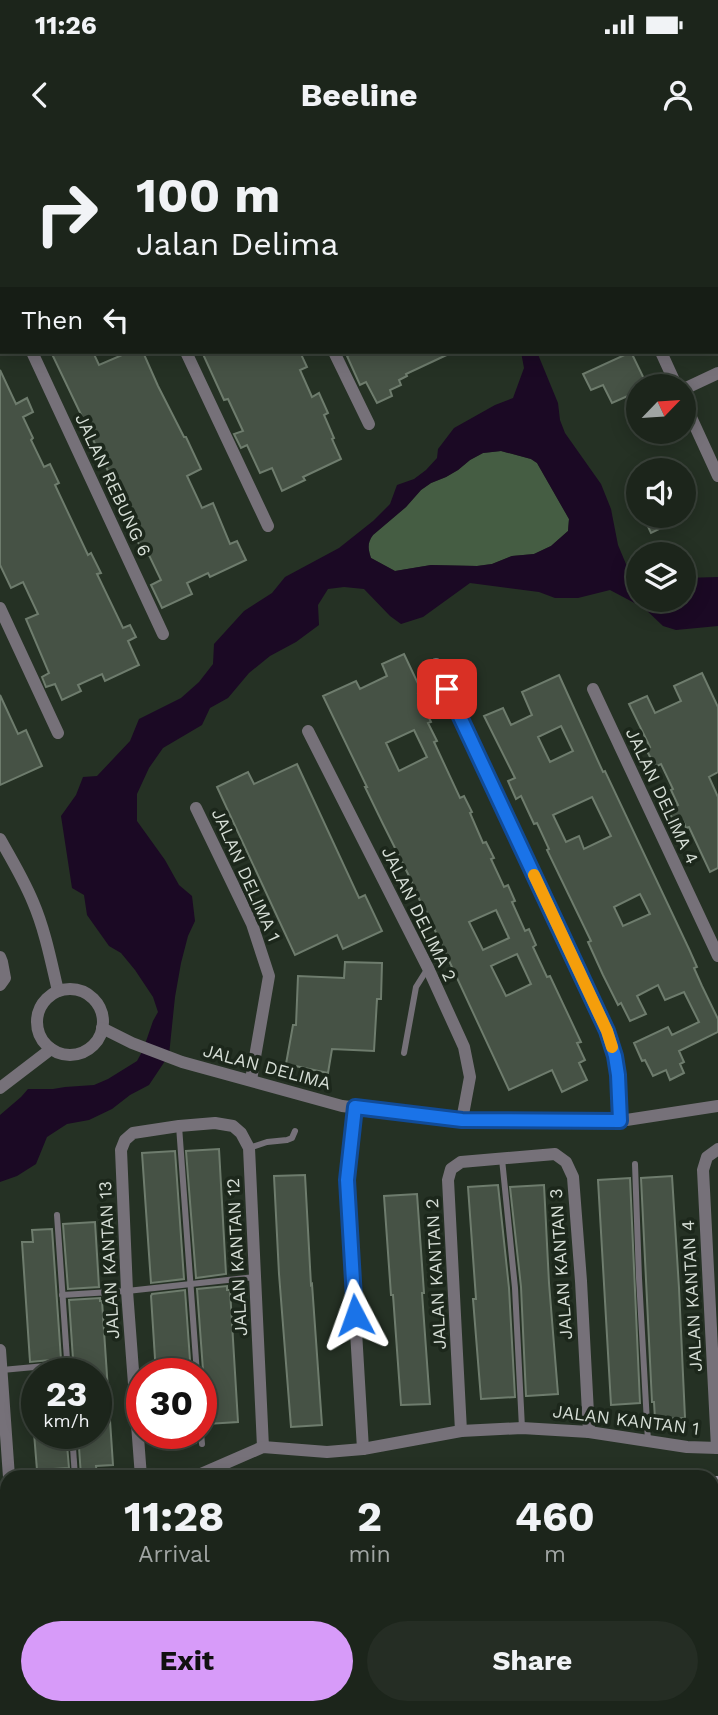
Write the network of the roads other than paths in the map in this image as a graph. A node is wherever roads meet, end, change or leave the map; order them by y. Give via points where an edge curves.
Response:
1 (33, 354) edge
2 (187, 354) edge
3 (335, 354) edge
4 (662, 354) edge
5 (718, 373) edge
6 (671, 374) edge
7 (696, 383) edge
8 (369, 424) dead end
9 (696, 428) edge
10 (718, 476) edge
11 (268, 526) dead end
12 (0, 608) edge
13 (163, 634) dead end
14 (436, 664) dead end
15 (593, 689) dead end
16 (309, 731) dead end
17 (58, 733) dead end
18 (197, 808) dead end
19 (0, 839) edge
20 (0, 957) edge
21 (718, 957) edge
22 (428, 968) junction
23 (0, 985) edge
24 (58, 991) junction
25 (102, 1028) junction
26 (51, 1049) junction
27 (404, 1053) dead end
28 (251, 1080) junction
29 (0, 1088) edge
30 (718, 1106) edge
31 (355, 1107) junction
32 (462, 1120) junction
33 (620, 1121) junction
34 (179, 1126) junction
35 (295, 1131) dead end
36 (249, 1148) junction
37 (718, 1149) edge
38 (502, 1159) junction
39 (635, 1164) dead end
40 (57, 1215) dead end
41 (256, 1277) junction
42 (190, 1284) junction
43 (127, 1291) junction
44 (62, 1295) junction
45 (0, 1350) edge
46 (67, 1358) edge
47 (196, 1358) edge
48 (21, 1368) edge
49 (2, 1370) junction
50 (522, 1428) junction
51 (461, 1431) junction
52 (589, 1432) junction
53 (648, 1441) junction
54 (263, 1447) junction
55 (718, 1448) edge
56 (73, 1449) edge
57 (363, 1449) junction
58 (9, 1470) edge
59 (75, 1470) edge
60 (140, 1470) edge
61 (210, 1470) edge

1 - 13 street, JALAN REBUNG 6
2 - 11 street
3 - 8 street
4 - 6 street
5 - 7 street
9 - 10 street
12 - 17 street
14 - 33 street via 607,1031 618,1075
15 - 21 street, JALAN DELIMA 4
16 - 22 street, JALAN DELIMA 2
18 - 28 street, JALAN DELIMA 1 via 252,924 269,976
19 - 24 street via 34,904
20 - 23 street via 5,978
22 - 27 lane via 416,987
22 - 32 street, JALAN DELIMA 2 via 464,1047 470,1077
24 - 25 street via 81,991 91,997 102,1017
24 - 26 street via 38,1013 39,1033
25 - 26 street via 99,1039 82,1053 61,1054
25 - 28 street, JALAN DELIMA via 182,1062
26 - 29 street
28 - 31 street, JALAN DELIMA
30 - 33 street, JALAN DELIMA
31 - 32 street, JALAN DELIMA
31 - 57 street via 347,1180
32 - 33 street, JALAN DELIMA
34 - 36 street via 233,1126
34 - 42 lane
34 - 43 street, JALAN KANTAN 13 via 133,1133 121,1150
35 - 36 lane via 287,1140
36 - 41 street, JALAN KANTAN 12
37 - 55 street, JALAN KANTAN 4 via 707,1157 703,1170
38 - 50 lane
38 - 51 street, JALAN KANTAN 2 via 461,1162 451,1169 448,1180
38 - 52 street, JALAN KANTAN 3 via 555,1154 566,1162 573,1177
39 - 53 lane
40 - 44 lane
41 - 42 lane
41 - 54 street, JALAN KANTAN 12
42 - 43 lane
42 - 47 lane
43 - 44 lane
43 - 60 street, JALAN KANTAN 13
44 - 46 lane
45 - 49 street
48 - 49 lane
49 - 58 street
50 - 51 street, JALAN KANTAN 1
50 - 52 street, JALAN KANTAN 1
51 - 57 street, JALAN KANTAN 1
52 - 53 street, JALAN KANTAN 1
53 - 55 street, JALAN KANTAN 1
54 - 57 street, JALAN KANTAN 1 via 327,1452
54 - 61 street
56 - 59 lane

